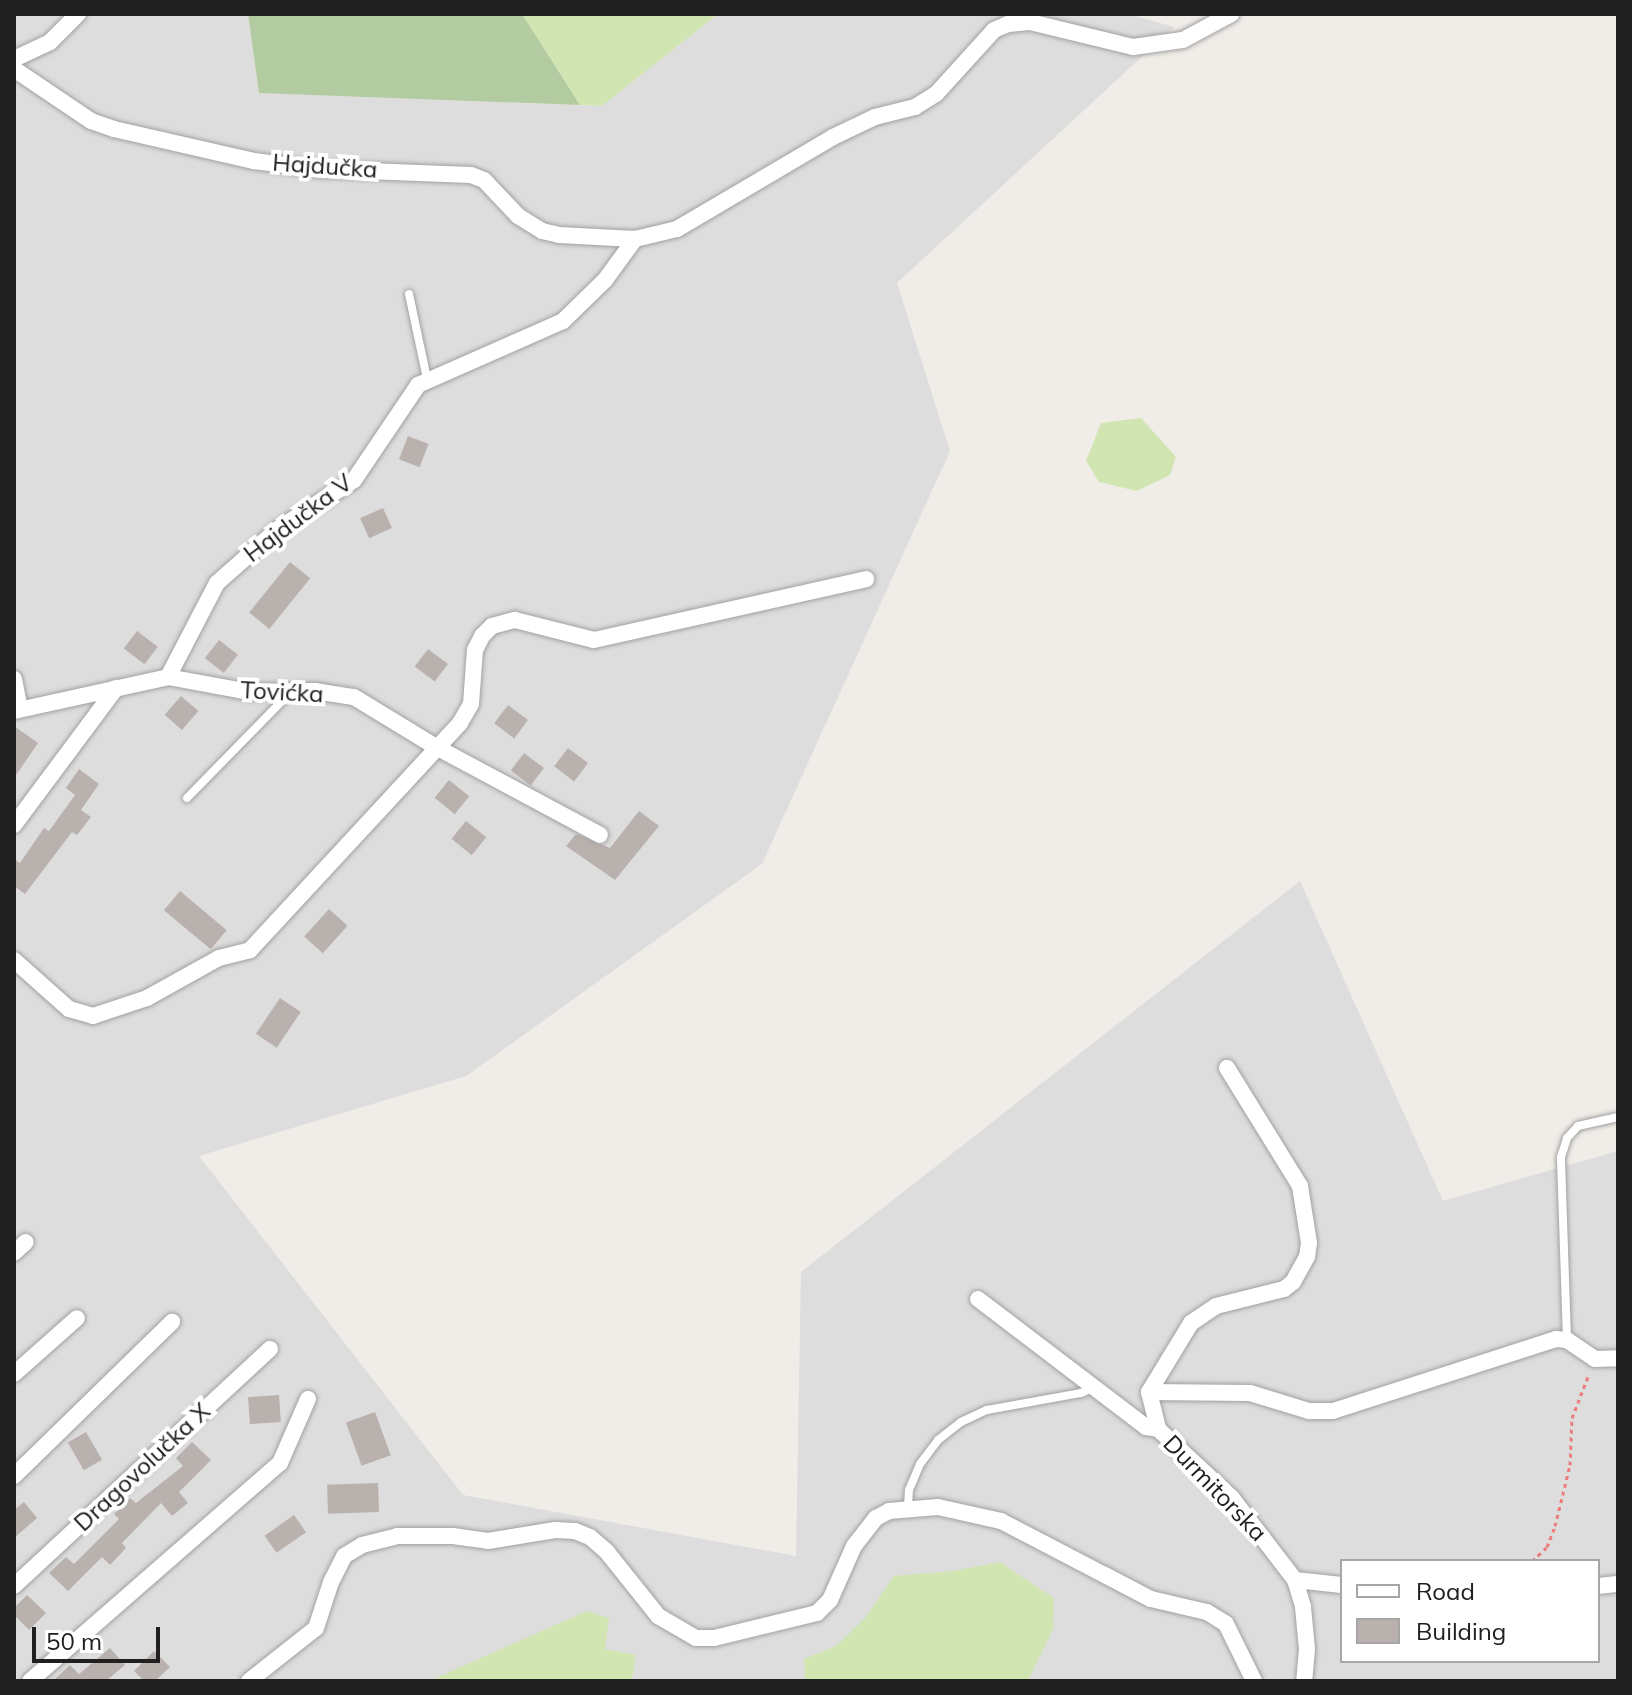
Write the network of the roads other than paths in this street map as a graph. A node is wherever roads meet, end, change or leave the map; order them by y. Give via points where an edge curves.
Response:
1 (78, 14) edge
2 (1231, 14) edge
3 (14, 59) edge
4 (14, 69) edge
5 (635, 239) junction
6 (409, 294) dead end
7 (427, 379) junction
8 (866, 579) dead end
9 (168, 677) junction
10 (14, 679) edge
11 (116, 688) junction
12 (293, 691) junction
13 (17, 710) edge
14 (436, 747) junction
15 (187, 798) dead end
16 (14, 825) edge
17 (600, 835) dead end
18 (14, 960) edge
19 (1227, 1068) dead end
20 (1618, 1117) edge
21 (978, 1299) dead end
22 (77, 1318) dead end
23 (172, 1322) dead end
24 (1567, 1340) junction
25 (270, 1349) dead end
26 (1618, 1358) edge
27 (14, 1374) edge
28 (1093, 1388) junction
29 (1149, 1392) junction
30 (308, 1399) dead end
31 (1158, 1429) junction
32 (14, 1476) edge
33 (908, 1508) junction
34 (1295, 1580) junction
35 (1340, 1585) edge
36 (14, 1586) edge
37 (30, 1681) edge
38 (249, 1681) edge
39 (1254, 1681) edge
40 (1304, 1681) edge

1 - 3 street via 50,42
2 - 5 street, Hajdučka via 1183,40 1133,47 1030,22 1008,24 994,30 936,94 915,107 875,117 833,137 677,229
4 - 5 street, Hajdučka via 91,121 114,129 316,169 471,175 484,180 518,216 542,231
5 - 7 street, Hajdučka V via 605,280 563,321
6 - 7 lane
7 - 9 street, Hajdučka V via 398,408 354,480 278,529 217,583
8 - 14 street via 594,640 515,620 502,622 482,636 475,650 471,704
9 - 11 street, Tovićka
9 - 12 street, Tovićka via 249,692
10 - 13 street, Tovićka
11 - 13 street, Tovićka
11 - 16 street
12 - 14 street, Tovićka via 354,697
12 - 15 lane
14 - 17 street, Tovićka
14 - 18 street via 250,950 219,958 147,998 93,1016 69,1009
19 - 29 street via 1300,1186 1307,1257 1284,1289 1216,1306 1191,1323
20 - 24 lane via 1578,1126 1561,1157
21 - 28 street
22 - 27 street
23 - 32 street
24 - 26 street via 1595,1359
24 - 29 street via 1556,1339 1333,1411 1309,1411 1250,1393
25 - 36 street, Dragovolučka X
28 - 31 street via 1146,1427
28 - 33 lane via 987,1410 961,1422 920,1464
29 - 31 street, Durmitorska
30 - 37 street via 280,1463
31 - 34 street, Durmitorska via 1232,1498
33 - 38 street via 889,1511 864,1530 830,1600 817,1613 714,1638 696,1638 658,1616 590,1537 555,1530 488,1541 397,1536 362,1545 344,1556 316,1628
33 - 39 street via 967,1511 1001,1521 1151,1599 1207,1612 1226,1624
34 - 35 street
34 - 40 street, Durmitorska via 1307,1649

